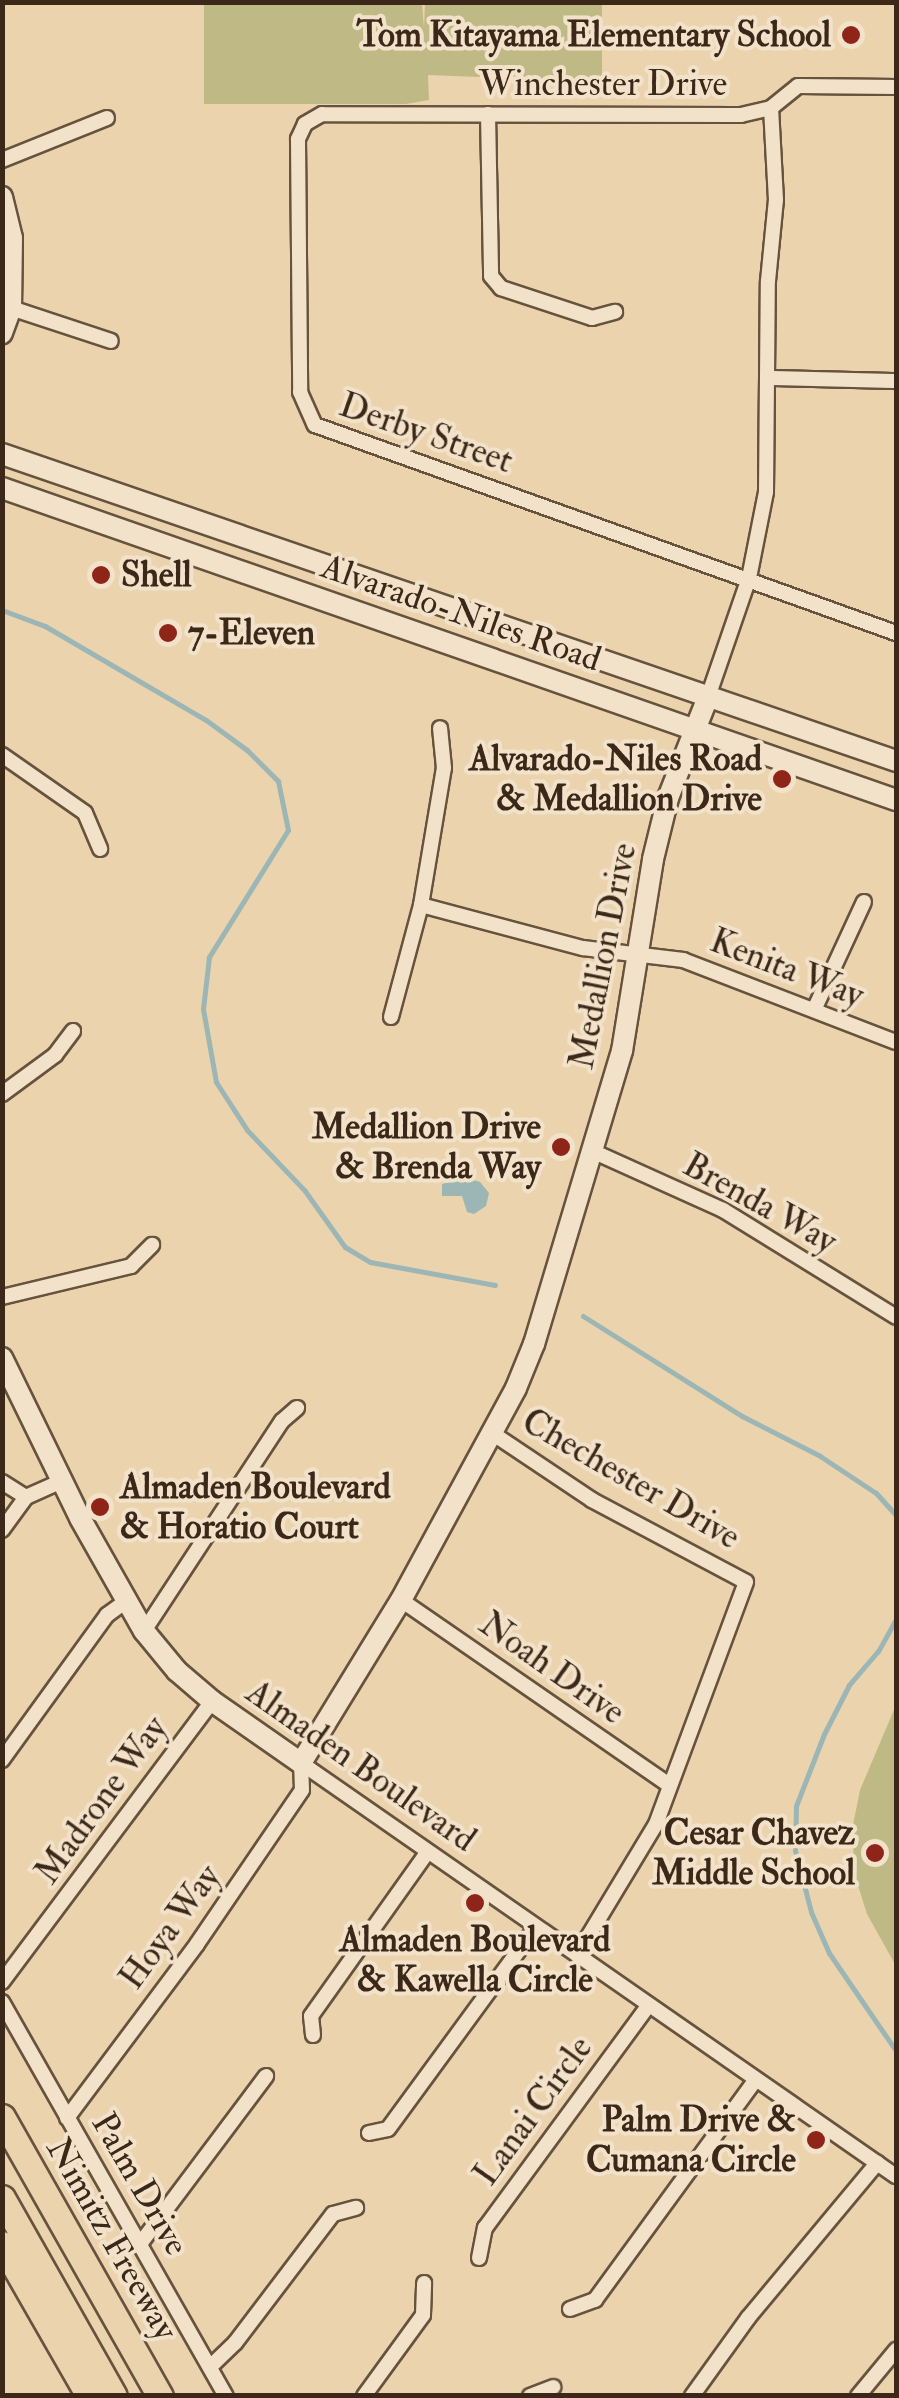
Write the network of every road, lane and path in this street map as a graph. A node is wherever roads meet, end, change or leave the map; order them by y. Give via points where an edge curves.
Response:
1 (896, 87) edge
2 (771, 108) junction
3 (488, 114) junction
4 (107, 118) dead end
5 (305, 124) joint
6 (2, 160) edge
7 (2, 197) edge
8 (10, 308) junction
9 (615, 312) dead end
10 (2, 333) edge
11 (111, 341) dead end
12 (770, 378) junction
13 (896, 382) edge
14 (2, 454) edge
15 (2, 488) edge
16 (750, 578) junction
17 (896, 632) edge
18 (708, 697) junction
19 (440, 728) dead end
20 (695, 731) junction
21 (2, 756) edge
22 (896, 761) edge
23 (896, 800) edge
24 (100, 848) dead end
25 (864, 902) dead end
26 (421, 905) junction
27 (638, 955) junction
28 (814, 1010) junction
29 (391, 1017) dead end
30 (72, 1032) dead end
31 (896, 1042) edge
32 (2, 1094) edge
33 (590, 1150) junction
34 (152, 1245) dead end
35 (2, 1298) edge
36 (896, 1317) edge
37 (2, 1358) edge
38 (297, 1408) dead end
39 (492, 1433) junction
40 (64, 1480) junction
41 (2, 1482) edge
42 (26, 1496) junction
43 (2, 1530) edge
44 (401, 1600) junction
45 (126, 1601) junction
46 (144, 1631) junction
47 (212, 1701) junction
48 (2, 1760) edge
49 (301, 1763) junction
50 (669, 1785) junction
51 (427, 1852) junction
52 (536, 1927) junction
53 (578, 1956) junction
54 (2, 1982) edge
55 (2, 2002) edge
56 (648, 2006) junction
57 (313, 2035) dead end
58 (266, 2076) dead end
59 (754, 2082) junction
60 (2, 2117) edge
61 (67, 2118) junction
62 (368, 2133) dead end
63 (877, 2163) junction
64 (896, 2176) edge
65 (2, 2198) edge
66 (356, 2208) dead end
67 (2, 2244) edge
68 (140, 2244) junction
69 (479, 2258) dead end
70 (424, 2283) dead end
71 (570, 2308) dead end
72 (896, 2350) edge
73 (210, 2367) junction
74 (552, 2387) dead end
75 (89, 2396) edge
76 (114, 2396) edge
77 (160, 2396) edge
78 (226, 2396) edge
79 (364, 2396) edge
80 (530, 2396) edge
81 (692, 2396) edge
82 (858, 2396) edge

1 - 2 street, Winchester Drive via 798,86
2 - 3 street, Winchester Drive via 741,115
2 - 12 street, Medallion Drive via 776,200 768,282
3 - 5 street, Winchester Drive via 322,114
3 - 9 street via 491,276 501,288 592,318
4 - 6 street
5 - 16 street, Derby Street via 298,138 300,392 315,425
7 - 8 main road via 12,238
8 - 10 main road
8 - 11 street
12 - 13 street
12 - 16 street, Medallion Drive via 766,492
14 - 18 main road, Alvarado-Niles Road
15 - 20 main road, Alvarado-Niles Road
16 - 17 street, Derby Street
16 - 18 street, Medallion Drive
18 - 20 main road, Medallion Drive
18 - 22 main road, Alvarado-Niles Road
19 - 26 street via 444,768
20 - 23 main road, Alvarado-Niles Road
20 - 27 main road, Medallion Drive via 668,798
21 - 24 street via 85,814
25 - 28 street
26 - 27 street, Kenita Way via 527,936
26 - 29 street
27 - 28 street, Kenita Way via 721,971
27 - 33 main road, Medallion Drive via 622,1051
28 - 31 street, Kenita Way
30 - 32 street via 55,1055
33 - 36 street, Brenda Way via 722,1210
33 - 39 main road, Medallion Drive via 534,1344
34 - 35 street via 131,1266
37 - 40 main road, Almaden Boulevard
38 - 46 street via 282,1421
39 - 44 main road, Medallion Drive
39 - 50 street, Chechester Drive via 592,1500 746,1582
40 - 42 street
40 - 45 main road, Almaden Boulevard
41 - 42 street
42 - 43 street
44 - 49 main road, Medallion Drive
44 - 50 street, Noah Drive
45 - 46 main road, Almaden Boulevard
45 - 48 street via 107,1616
46 - 47 main road, Almaden Boulevard
47 - 49 main road, Almaden Boulevard
47 - 54 street, Madrone Way
49 - 51 street, Almaden Boulevard
49 - 61 street, Hoya Way via 302,1790 198,1944
50 - 53 street, Chechester Drive via 656,1824
51 - 52 street, Almaden Boulevard
51 - 57 street via 311,2016
52 - 53 street, Almaden Boulevard
52 - 62 street via 388,2129
53 - 56 street, Almaden Boulevard
55 - 61 street, Palm Drive
56 - 59 street, Almaden Boulevard
56 - 69 street, Lanai Circle via 485,2228
58 - 68 street
59 - 63 street, Almaden Boulevard
59 - 71 street via 596,2300
60 - 77 highway, Nimitz Freeway
61 - 68 street, Palm Drive
63 - 64 street
63 - 81 street
65 - 76 highway
66 - 73 street via 333,2214
67 - 75 highway
68 - 73 street, Palm Drive
70 - 79 street via 423,2315
72 - 82 street
73 - 78 street, Palm Drive
74 - 80 street

